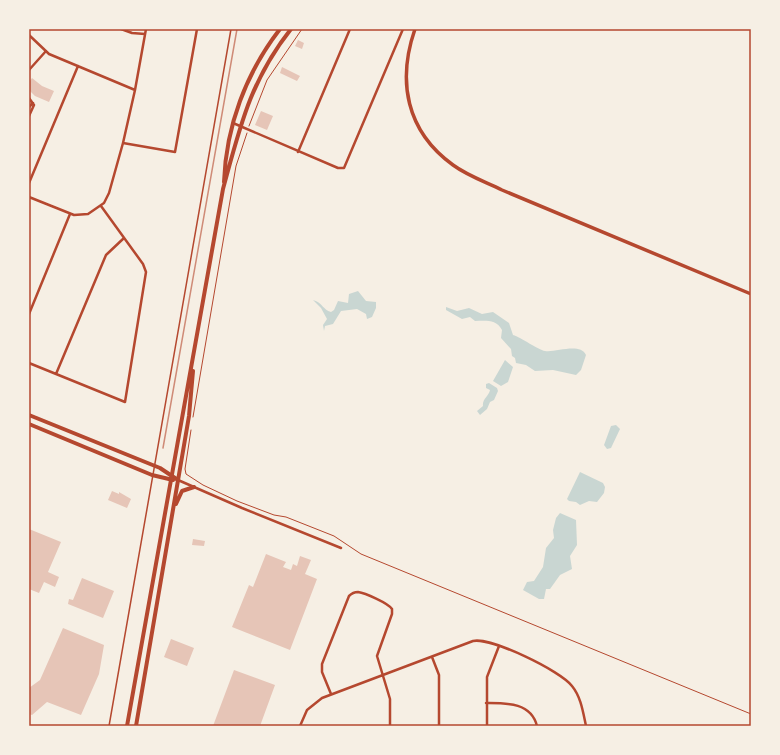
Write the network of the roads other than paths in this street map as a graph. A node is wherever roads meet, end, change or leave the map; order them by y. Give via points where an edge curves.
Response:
1 (121, 29) edge
2 (146, 29) edge
3 (197, 29) edge
4 (231, 29) edge
5 (280, 29) edge
6 (291, 29) edge
7 (350, 29) edge
8 (403, 29) edge
9 (415, 29) edge
10 (145, 34) junction
11 (29, 35) edge
12 (46, 51) junction
13 (78, 66) junction
14 (29, 70) edge
15 (135, 90) junction
16 (29, 98) edge
17 (33, 103) junction
18 (29, 107) edge
19 (29, 116) edge
20 (232, 123) junction
21 (240, 127) junction
22 (123, 143) junction
23 (298, 152) junction
24 (29, 183) edge
25 (223, 189) junction
26 (29, 197) edge
27 (101, 206) junction
28 (70, 214) junction
29 (124, 238) junction
30 (751, 294) edge
31 (29, 314) edge
32 (29, 363) edge
33 (193, 363) junction
34 (56, 374) junction
35 (29, 416) edge
36 (29, 424) edge
37 (155, 466) junction
38 (171, 474) junction
39 (152, 475) junction
40 (170, 480) junction
41 (178, 480) junction
42 (194, 487) junction
43 (172, 517) junction
44 (341, 548) dead end
45 (499, 646) junction
46 (432, 657) junction
47 (383, 675) junction
48 (331, 694) junction
49 (486, 703) junction
50 (109, 726) edge
51 (127, 726) edge
52 (136, 726) edge
53 (300, 726) edge
54 (390, 726) edge
55 (439, 726) edge
56 (487, 726) edge
57 (537, 726) edge
58 (586, 726) edge

1 - 10 street
2 - 10 street
3 - 22 street via 175,152
4 - 37 lane
5 - 20 main road via 250,78
6 - 21 main road via 259,79
7 - 23 street
8 - 23 street via 346,166 338,168
9 - 30 street via 406,63 405,85 408,98 412,112 424,134 448,162 502,190
10 - 15 street
11 - 12 street
12 - 13 street
12 - 14 street
13 - 15 street
13 - 24 street
15 - 22 street
16 - 17 street
17 - 18 street
17 - 19 street
20 - 21 street
20 - 25 main road
21 - 23 street
21 - 25 main road
22 - 27 street via 109,193
25 - 33 main road
26 - 28 street
27 - 28 street via 88,214
27 - 29 street
28 - 31 street
29 - 34 street via 106,255
29 - 34 street via 145,268 146,276 126,402
32 - 34 street
33 - 38 main road
33 - 41 main road via 189,416
35 - 37 main road
36 - 39 main road
37 - 38 main road
37 - 39 lane
38 - 40 main road
38 - 41 main road
39 - 40 main road
39 - 50 lane
40 - 41 main road
40 - 51 main road
41 - 42 street
41 - 43 main road
42 - 43 main road via 180,494
42 - 44 street
43 - 52 main road
45 - 46 street via 476,640
45 - 49 street via 487,677
45 - 58 street via 548,667 564,677 578,696
46 - 47 street
46 - 55 street via 439,675
47 - 48 street
47 - 48 street via 377,656 392,618 392,609 359,592 353,593 347,599 322,664 322,672
47 - 54 street via 390,699
48 - 53 street via 310,707
49 - 56 street
49 - 57 street via 507,703 527,710 534,716

